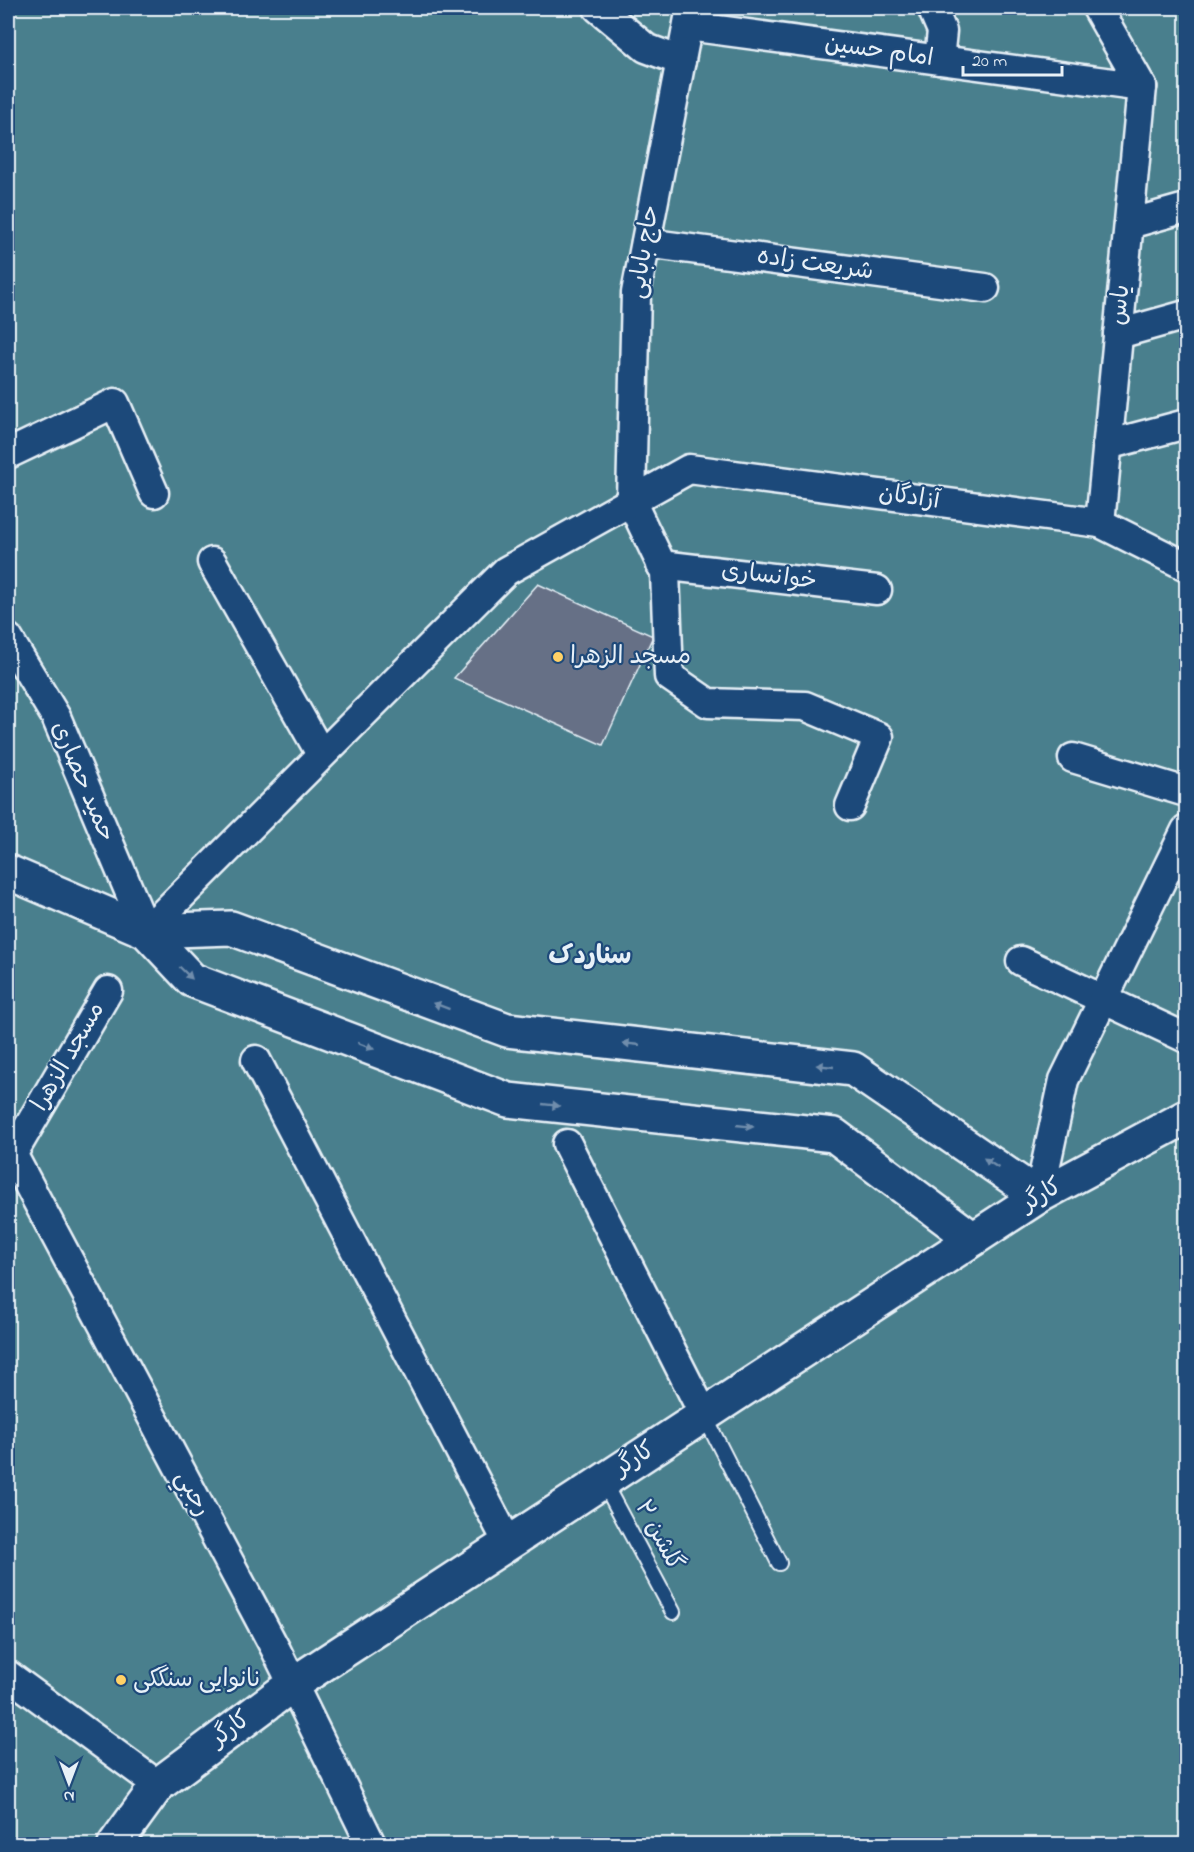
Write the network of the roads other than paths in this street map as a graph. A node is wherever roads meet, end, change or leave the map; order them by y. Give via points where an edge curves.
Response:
1 (598, 8) edge
2 (932, 8) edge
3 (1097, 8) edge
4 (690, 17) edge
5 (939, 60) junction
6 (681, 61) junction
7 (1142, 87) junction
8 (1186, 208) edge
9 (1129, 224) junction
10 (645, 243) junction
11 (985, 288) dead end
12 (1186, 315) edge
13 (1118, 334) junction
14 (1186, 424) edge
15 (1107, 445) junction
16 (8, 454) edge
17 (154, 493) dead end
18 (631, 501) junction
19 (1100, 523) junction
20 (212, 562) dead end
21 (661, 565) junction
22 (1186, 566) edge
23 (878, 590) dead end
24 (8, 638) edge
25 (321, 754) junction
26 (1073, 758) dead end
27 (1186, 792) edge
28 (850, 806) dead end
29 (1186, 830) edge
30 (8, 872) edge
31 (146, 931) junction
32 (1021, 961) dead end
33 (108, 991) dead end
34 (1104, 1000) junction
35 (1186, 1038) edge
36 (256, 1060) dead end
37 (1186, 1117) edge
38 (567, 1144) dead end
39 (10, 1151) edge
40 (1039, 1196) junction
41 (974, 1239) junction
42 (704, 1415) junction
43 (603, 1481) junction
44 (508, 1543) junction
45 (779, 1563) dead end
46 (673, 1612) dead end
47 (8, 1675) edge
48 (293, 1684) junction
49 (158, 1785) junction
50 (115, 1845) edge
51 (371, 1845) edge

1 - 6 street via 646,48
2 - 5 street via 942,31
3 - 7 street
4 - 5 street, امام حسین
4 - 6 street, حاج بابایی
5 - 7 street, امام حسین
6 - 10 street, حاج بابایی
7 - 9 street, یاس
8 - 9 street
9 - 13 street, یاس
10 - 11 street, شریعت زاده
10 - 18 street, حاج بابایی via 636,293
12 - 13 street
13 - 15 street, یاس
14 - 15 street
15 - 19 street, یاس
16 - 17 street via 115,403
18 - 19 street, آزادگان via 688,468
18 - 21 street
18 - 25 street via 506,571
19 - 22 street, آزادگان
20 - 25 street
21 - 23 street, خوانساری
21 - 28 street via 669,676 708,703 804,706 879,737
24 - 31 street, حمید حصاری via 56,717
25 - 31 street
26 - 27 street
29 - 34 street
30 - 31 main road
40 -> 31 main road via 853,1069 507,1030 231,928
31 -> 41 main road via 192,980 508,1100 834,1136
32 - 34 street
33 - 39 street, مسجد الزهرا
34 - 35 street
34 - 40 street via 1064,1080
36 - 44 street
37 - 40 main road, کارگر
38 - 42 street
39 - 48 street, رجبي
40 - 41 main road, کارگر
41 - 42 main road, کارگر
42 - 43 main road, کارگر
42 - 45 lane
43 - 44 main road, کارگر
43 - 46 lane, گلشن ۲
44 - 48 main road, کارگر
47 - 49 street
48 - 49 main road, کارگر
48 - 51 street, رجبي
49 - 50 main road, کارگر

